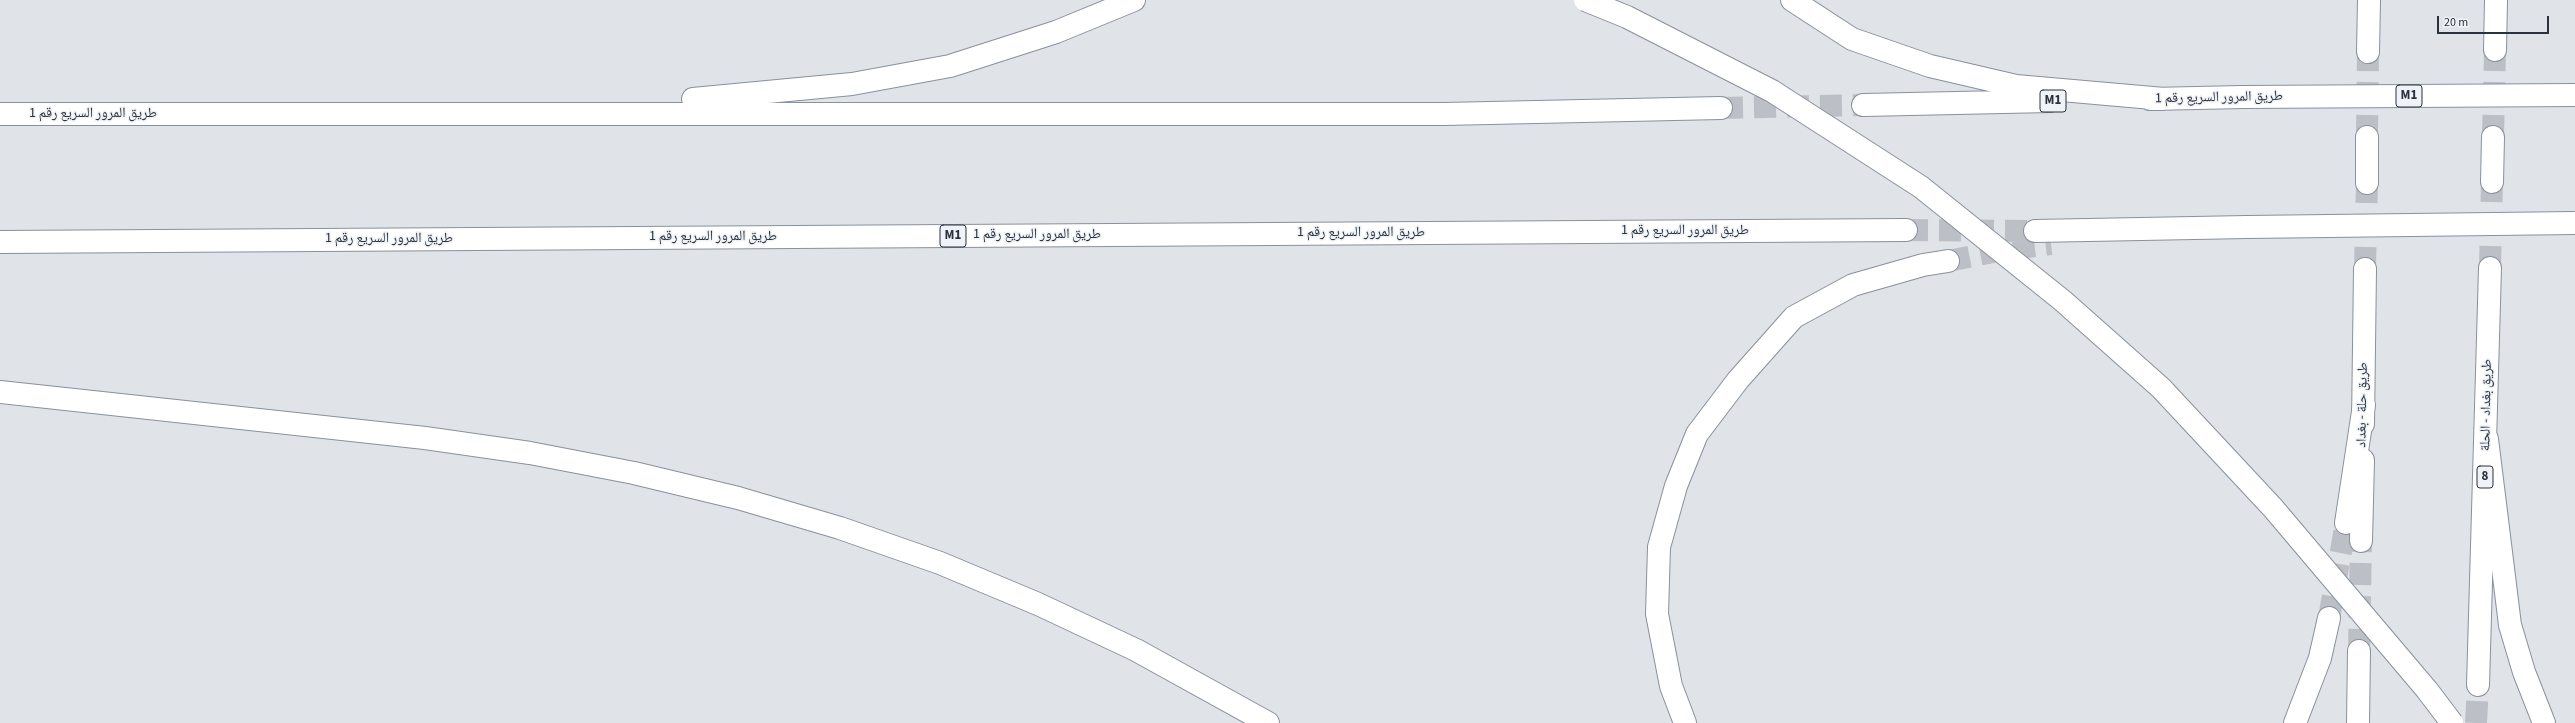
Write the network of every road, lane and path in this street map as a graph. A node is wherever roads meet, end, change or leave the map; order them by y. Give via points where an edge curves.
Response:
1 (1134, 0) edge
2 (1585, 0) edge
3 (1792, 0) edge
4 (2369, 0) edge
5 (2496, 0) edge
6 (2495, 50) tunnel mouth
7 (2368, 52) tunnel mouth
8 (2575, 95) edge
9 (2164, 99) junction
10 (1863, 105) tunnel mouth
11 (1721, 108) tunnel mouth
12 (512, 112) junction
13 (0, 114) edge
14 (2367, 137) tunnel mouth
15 (2494, 137) tunnel mouth
16 (2492, 182) tunnel mouth
17 (2367, 184) tunnel mouth
18 (2575, 223) edge
19 (1906, 230) tunnel mouth
20 (2043, 238) tunnel mouth
21 (0, 242) edge
22 (1948, 261) tunnel mouth
23 (2490, 268) tunnel mouth
24 (2365, 269) tunnel mouth
25 (0, 392) edge
26 (2364, 405) junction
27 (2487, 439) junction
28 (2346, 523) tunnel mouth
29 (2361, 540) tunnel mouth
30 (2329, 618) tunnel mouth
31 (2359, 651) tunnel mouth
32 (2478, 685) tunnel mouth
33 (1268, 723) edge
34 (1685, 723) edge
35 (2295, 723) edge
36 (2358, 723) edge
37 (2452, 723) edge
38 (2544, 723) edge

1 - 12 highway via 1056,32 950,66 852,84 748,95
2 - 37 highway, bridge via 1627,17 1772,91 1921,188 2063,301 2161,388 2273,508
3 - 9 highway via 1852,39 1930,66 2016,86
4 - 7 highway
5 - 6 highway
8 - 9 highway, طريق المرور السريع رقم 1 / M1, bridge
9 - 10 highway, طريق المرور السريع رقم 1 / M1
11 - 12 highway, طريق المرور السريع رقم 1 via 1444,114
12 - 13 highway, طريق المرور السريع رقم 1
14 - 17 highway
15 - 16 highway
18 - 20 highway, bridge via 2163,229
19 - 21 highway, طريق المرور السريع رقم 1 / M1
22 - 34 highway via 1922,265 1853,285 1794,317 1738,380 1697,434 1676,486 1659,547 1657,614 1671,686
23 - 27 highway, طريق بغداد - الحلة / 8
24 - 26 highway, طريق حلة - بغداد
25 - 33 highway via 425,438 530,453 634,473 738,498 840,528 940,563 1038,604 1136,650
26 - 28 highway
26 - 29 highway, طريق حلة - بغداد
27 - 32 highway, طريق بغداد - الحلة / 8
27 - 38 highway via 2510,625 2524,672
30 - 35 highway via 2320,658
31 - 36 highway

